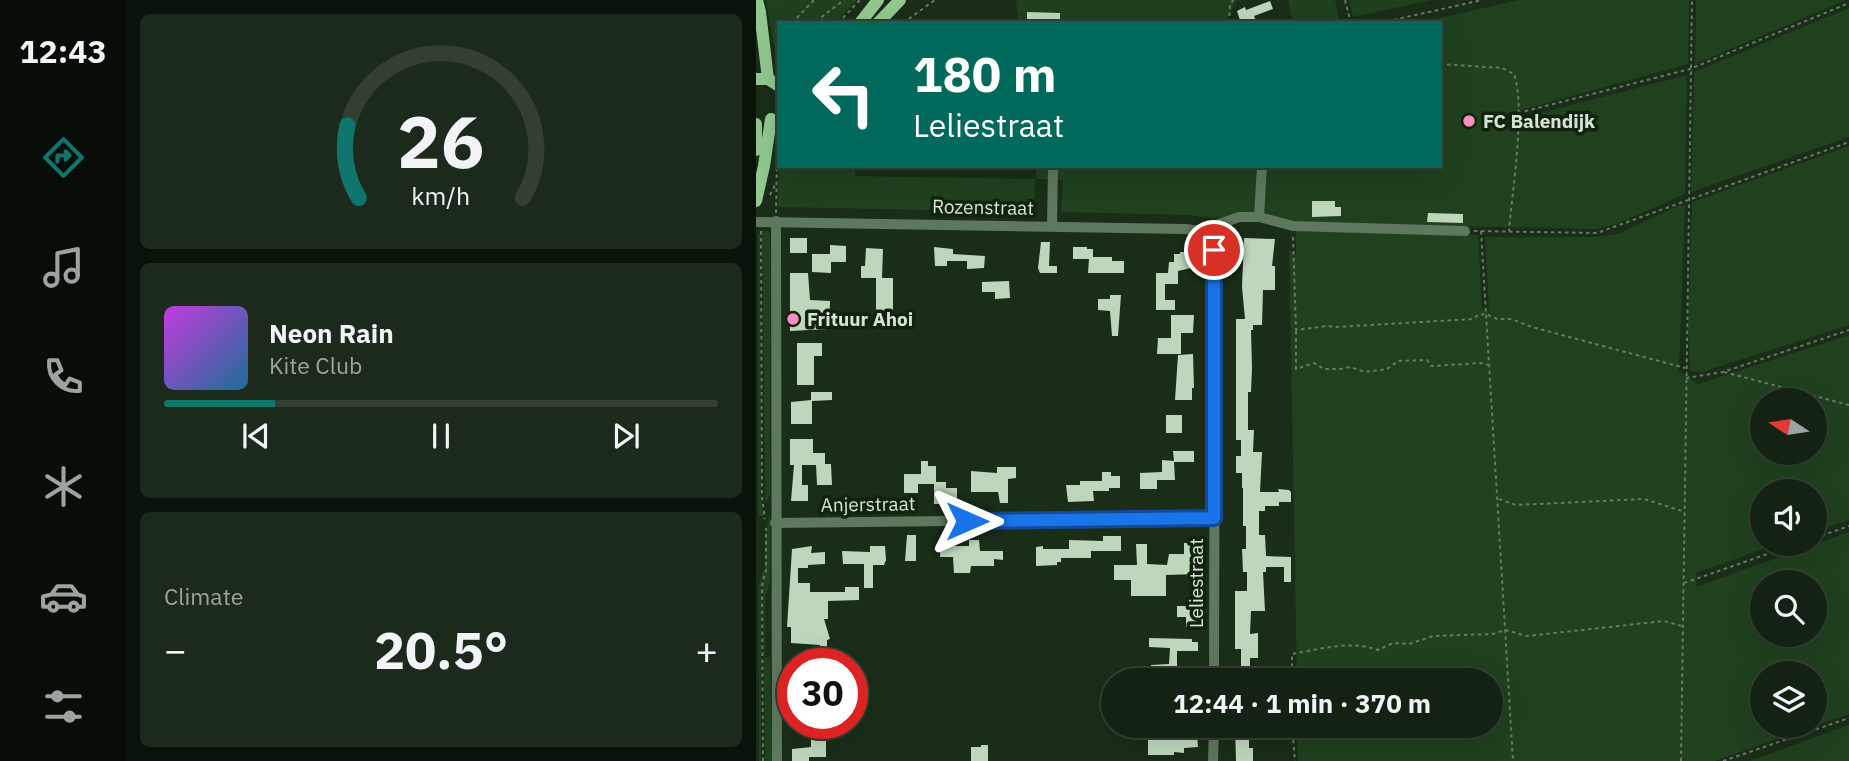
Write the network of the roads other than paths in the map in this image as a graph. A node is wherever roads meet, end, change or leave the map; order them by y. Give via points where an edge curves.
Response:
1 (757, 0) edge
2 (878, 0) edge
3 (900, 0) edge
4 (862, 21) edge
5 (880, 21) edge
6 (772, 83) edge
7 (775, 116) edge
8 (756, 122) edge
9 (756, 150) edge
10 (1053, 168) edge
11 (1262, 168) edge
12 (761, 202) edge
13 (1259, 217) junction
14 (776, 221) junction
15 (759, 222) edge
16 (1052, 226) junction
17 (1465, 231) road end
18 (1207, 235) junction
19 (1214, 518) junction
20 (775, 523) junction
21 (1214, 668) edge
22 (1214, 738) edge
23 (777, 761) edge
24 (1213, 761) edge

1 - 6 main road
2 - 4 main road
3 - 5 main road
7 - 8 main road
7 - 12 main road
8 - 9 main road
10 - 16 street
11 - 13 street
13 - 17 street via 1293,226
13 - 18 street via 1227,219
14 - 15 street, Rozenstraat
14 - 16 street, Rozenstraat
14 - 20 street
16 - 18 street, Rozenstraat via 1195,229
18 - 19 street, Leliestraat via 1214,260
19 - 20 street, Anjerstraat
19 - 21 street, Leliestraat
20 - 23 street
22 - 24 street

